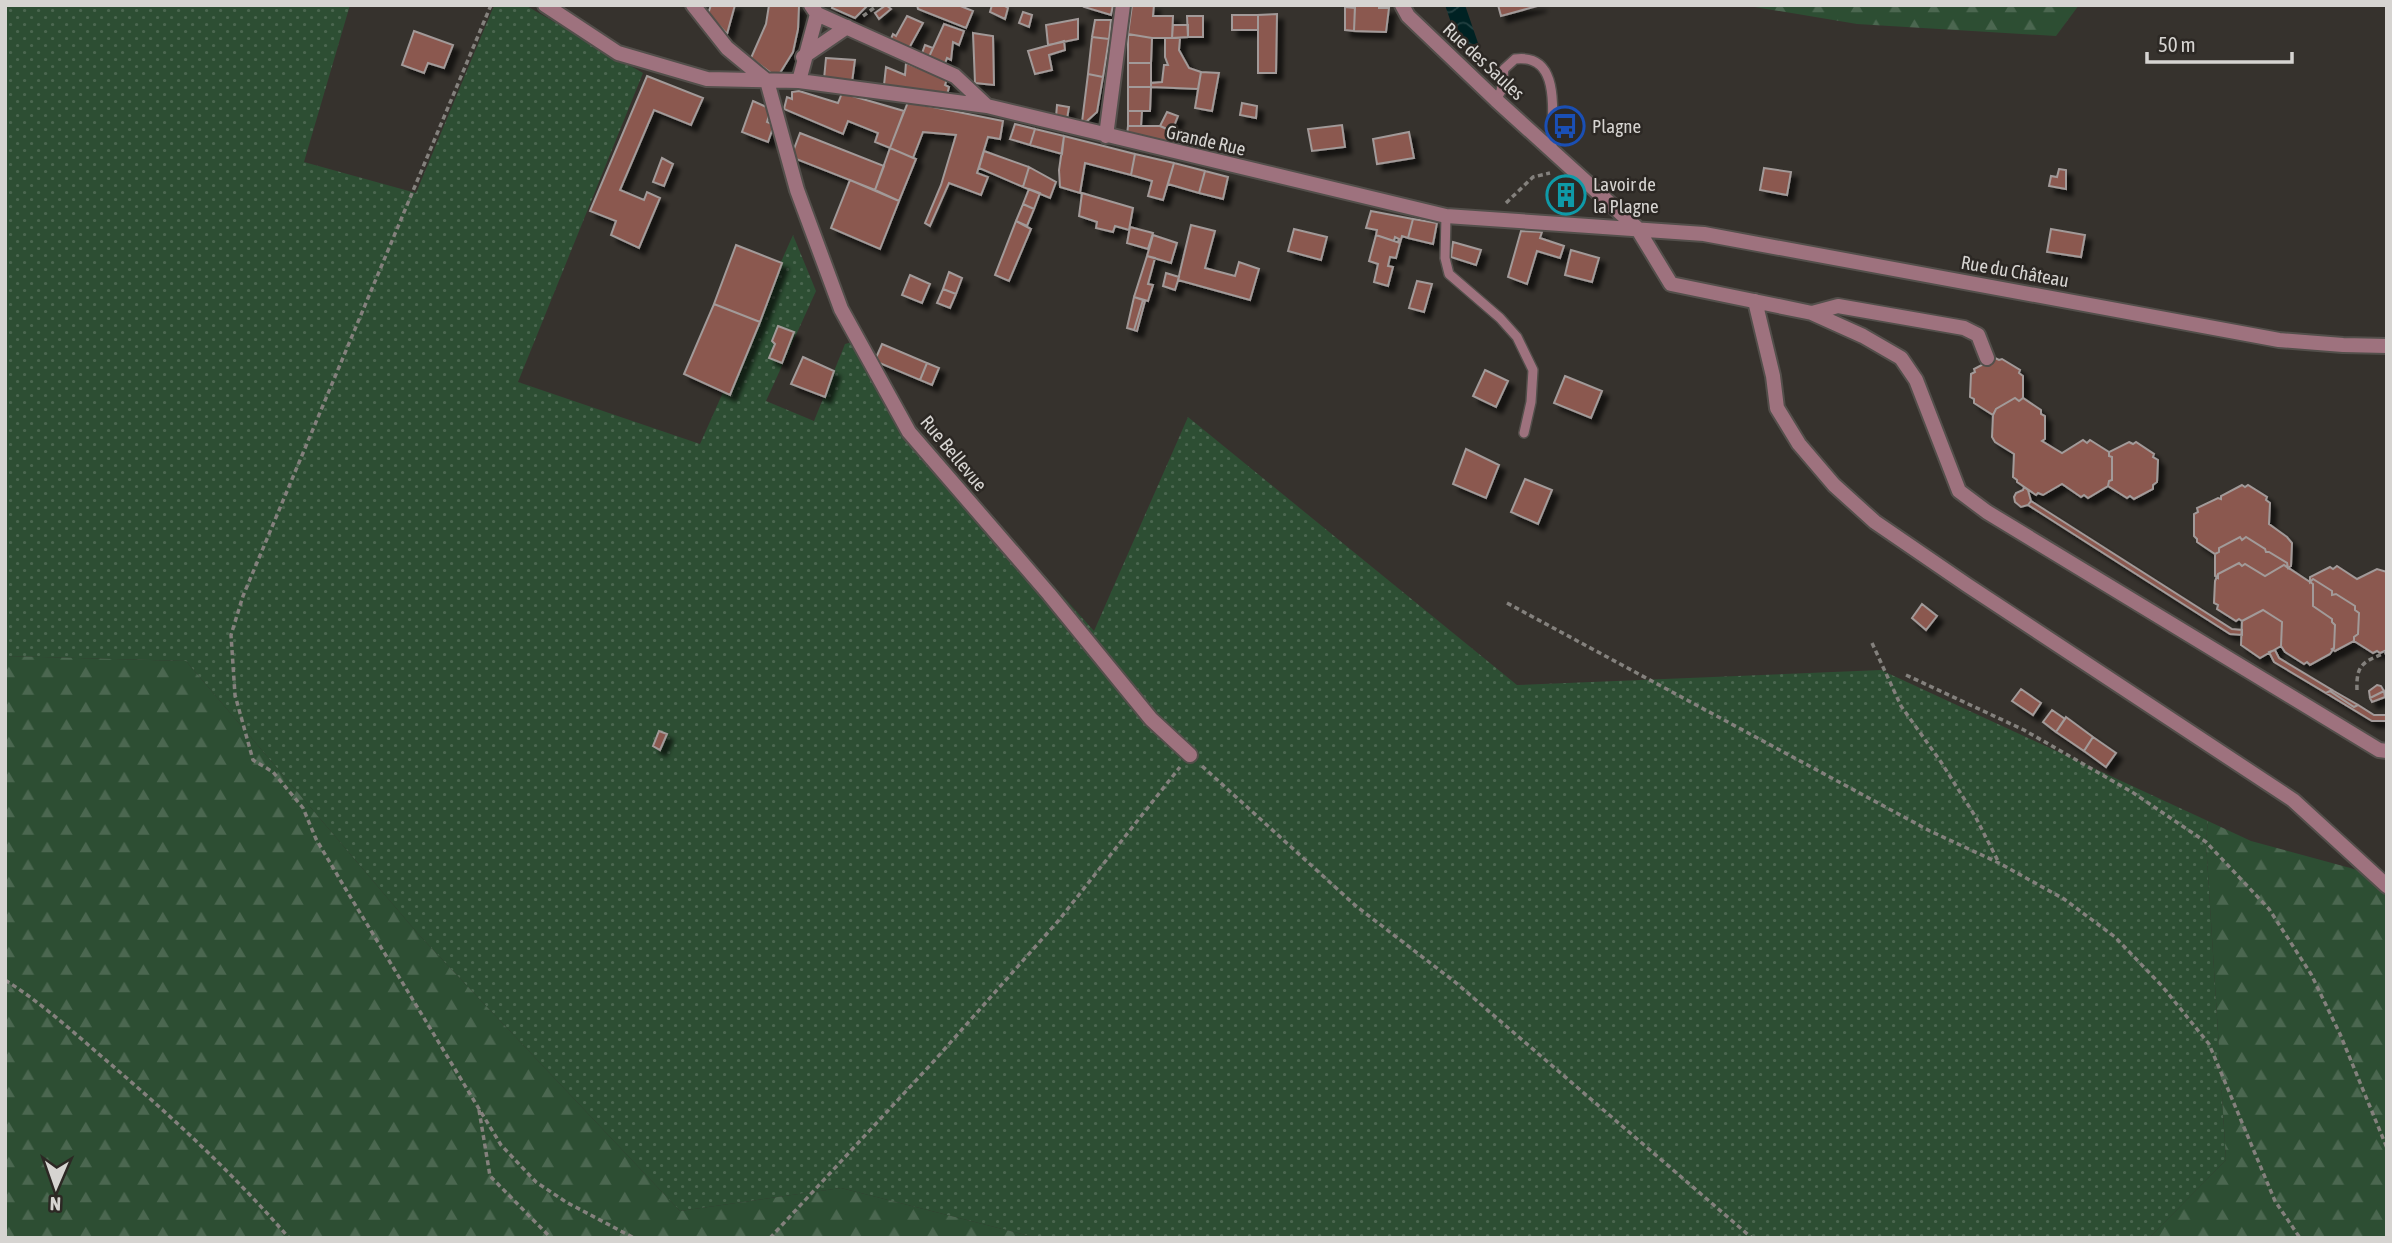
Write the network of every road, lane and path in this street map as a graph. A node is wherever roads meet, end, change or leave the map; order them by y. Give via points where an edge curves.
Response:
1 (491, 5) edge
2 (545, 5) edge
3 (693, 5) edge
4 (1123, 5) edge
5 (1402, 5) edge
6 (814, 10) edge
7 (846, 27) junction
8 (803, 57) junction
9 (767, 80) junction
10 (799, 81) junction
11 (1496, 100) junction
12 (987, 106) junction
13 (1106, 136) junction
14 (1552, 149) junction
15 (1553, 176) dead end
16 (1446, 216) junction
17 (1498, 220) junction
18 (1637, 228) junction
19 (1755, 301) junction
20 (1812, 313) junction
21 (2387, 346) edge
22 (1987, 358) dead end
23 (1524, 433) dead end
24 (1507, 603) dead end
25 (1872, 643) dead end
26 (2387, 652) edge
27 (1906, 674) dead end
28 (2357, 690) dead end
29 (2387, 751) edge
30 (1190, 755) junction
31 (1999, 863) junction
32 (2387, 886) edge
33 (5, 979) edge
34 (479, 1108) junction
35 (2387, 1148) edge
36 (289, 1238) edge
37 (551, 1238) edge
38 (634, 1238) edge
39 (770, 1238) edge
40 (1752, 1238) edge
41 (2300, 1238) edge

1 - 34 path via 243,596 231,635 235,695 253,760 272,772 303,808 316,839
2 - 9 street, Grande Rue via 618,53 707,79
3 - 9 street via 727,48
4 - 13 street
5 - 11 street, Rue des Saules
6 - 7 street
6 - 8 street
7 - 8 street
7 - 12 street via 955,76
8 - 10 street
9 - 10 street, Grande Rue
9 - 30 street, Rue Bellevue via 797,190 841,309 909,432 1151,719
10 - 12 street, Grande Rue
11 - 14 street, Rue des Saules
11 - 14 lane via 1508,64 1522,58 1545,67 1550,82
12 - 13 street, Grande Rue
13 - 16 street, Grande Rue
14 - 18 street, Rue des Saules
15 - 17 path via 1549,172 1533,177 1500,210
16 - 17 street, Grande Rue
16 - 23 lane via 1449,274 1500,317 1517,337 1532,370
17 - 18 street, Grande Rue
18 - 19 street, Rue des Saules via 1671,284
18 - 21 street, Rue du Château via 1704,234 2279,340
19 - 20 street, Rue des Saules
19 - 32 street via 1777,408 1799,444 1834,485 1875,522 2293,800
20 - 22 street via 1838,306 1964,328 1978,335
20 - 29 street via 1901,358 1916,380 1959,491
24 - 31 path via 1930,831
25 - 31 path via 1901,706 1975,816
26 - 28 path via 2364,662 2357,673
27 - 35 path via 2024,730 2132,792 2206,842 2269,909 2311,974
30 - 39 path via 1059,920
30 - 40 path via 1356,906 1455,982
31 - 41 path via 2064,899 2115,937 2170,995 2209,1044 2275,1201
33 - 36 path via 154,1101
34 - 37 path via 490,1176
34 - 38 path via 501,1145 536,1182

